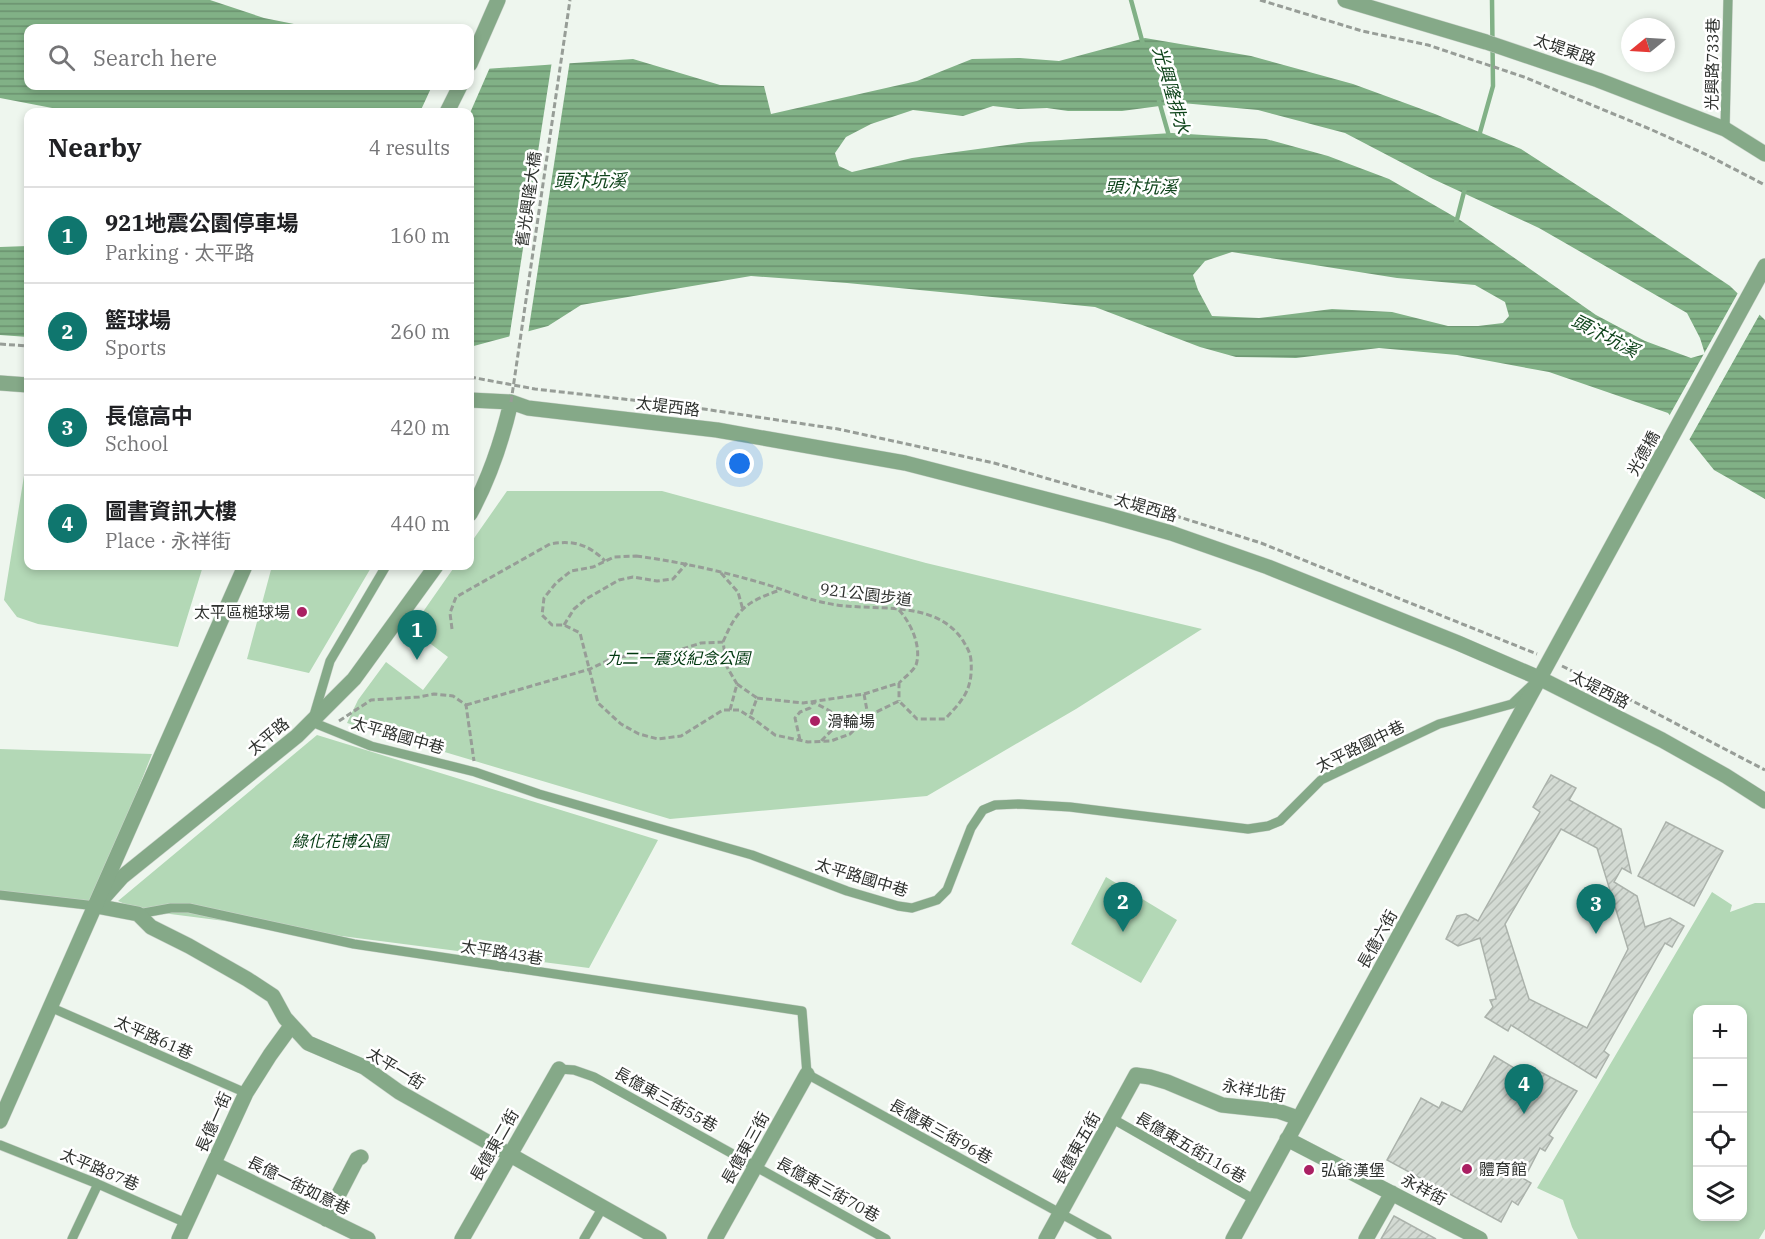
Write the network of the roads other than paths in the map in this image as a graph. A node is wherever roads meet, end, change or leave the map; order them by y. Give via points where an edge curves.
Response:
1 (498, 0) edge
2 (1345, 0) edge
3 (1728, 0) edge
4 (474, 55) edge
5 (458, 90) edge
6 (449, 108) edge
7 (1725, 129) junction
8 (1765, 154) edge
9 (1765, 266) edge
10 (0, 384) edge
11 (24, 385) edge
12 (474, 400) edge
13 (511, 402) junction
14 (474, 505) edge
15 (243, 570) edge
16 (384, 570) edge
17 (433, 570) edge
18 (1551, 658) joint
19 (1539, 678) junction
20 (312, 722) junction
21 (1765, 801) edge
22 (0, 895) edge
23 (96, 906) junction
24 (138, 914) junction
25 (50, 1007) junction
26 (291, 1026) junction
27 (559, 1069) joint
28 (807, 1074) junction
29 (1136, 1075) joint
30 (246, 1093) junction
31 (1298, 1118) junction
32 (1113, 1119) junction
33 (0, 1121) edge
34 (1287, 1139) junction
35 (0, 1145) edge
36 (509, 1154) junction
37 (361, 1157) dead end
38 (214, 1164) junction
39 (756, 1166) junction
40 (98, 1184) junction
41 (1392, 1193) junction
42 (1255, 1200) junction
43 (603, 1207) junction
44 (1060, 1213) junction
45 (326, 1219) junction
46 (186, 1223) junction
47 (72, 1239) edge
48 (179, 1239) edge
49 (368, 1239) edge
50 (462, 1239) edge
51 (584, 1239) edge
52 (659, 1239) edge
53 (714, 1239) edge
54 (886, 1239) edge
55 (1046, 1239) edge
56 (1107, 1239) edge
57 (1233, 1239) edge
58 (1366, 1239) edge
59 (1480, 1239) edge

1 - 4 street
2 - 7 street, 太堤東路 via 1599,80
3 - 7 lane, 光興路733巷
5 - 6 street
7 - 8 street, 太堤東路
9 - 18 street, 光德橋
10 - 11 street
12 - 13 street, 太堤西路
13 - 14 street via 504,434
13 - 19 street, 太堤西路 via 528,408 717,429 905,463 1107,514 1268,567
15 - 23 street, 太平路
16 - 20 lane via 330,661
17 - 20 street, 太平路 via 354,678
18 - 19 street, 長億六街
19 - 20 lane, 太平路國中巷 via 1512,704 1439,724 1321,780 1280,821 1268,826 1248,829 1070,807 995,805 983,810 971,828 947,890 937,900 912,908 847,891 752,855 475,772 371,746
19 - 21 street, 太堤西路 via 1662,740
19 - 31 street, 長億六街
20 - 23 street, 太平路 via 122,878
22 - 23 lane
23 - 24 street, 太平一街
23 - 25 street, 太平路
24 - 26 street, 太平一街 via 151,927 273,996
24 - 28 lane, 太平路43巷 via 189,908 354,944 802,1011
25 - 30 lane, 太平路61巷
25 - 33 street, 太平路
26 - 30 street, 長億一街
26 - 36 street, 太平一街 via 308,1043 364,1067 399,1092
27 - 36 street, 長億東二街
27 - 39 lane, 長億東三街55巷 via 594,1077
28 - 39 street, 長億東三街
28 - 44 lane, 長億東三街96巷
29 - 31 street, 永祥北街 via 1167,1082 1222,1105 1278,1111
29 - 32 street, 長億東五街
30 - 38 street, 長億一街
31 - 34 street, 長億六街
32 - 42 lane, 長億東五街116巷
32 - 44 street, 長億東五街
34 - 41 street, 永祥街
34 - 42 street, 長億六街
35 - 40 lane, 太平路87巷
36 - 43 street, 太平一街
36 - 50 street, 長億東二街
37 - 45 street
38 - 45 street, 長億一街如意巷
38 - 46 street, 長億一街
39 - 53 street, 長億東三街
39 - 54 lane, 長億東三街70巷
40 - 46 lane, 太平路87巷
40 - 47 lane
41 - 58 street
41 - 59 street, 永祥街
42 - 57 street, 長億六街
43 - 51 lane
43 - 52 street, 太平一街
44 - 55 street, 長億東五街
44 - 56 lane, 長億東三街96巷
45 - 49 street, 長億一街如意巷
46 - 48 street, 長億一街

